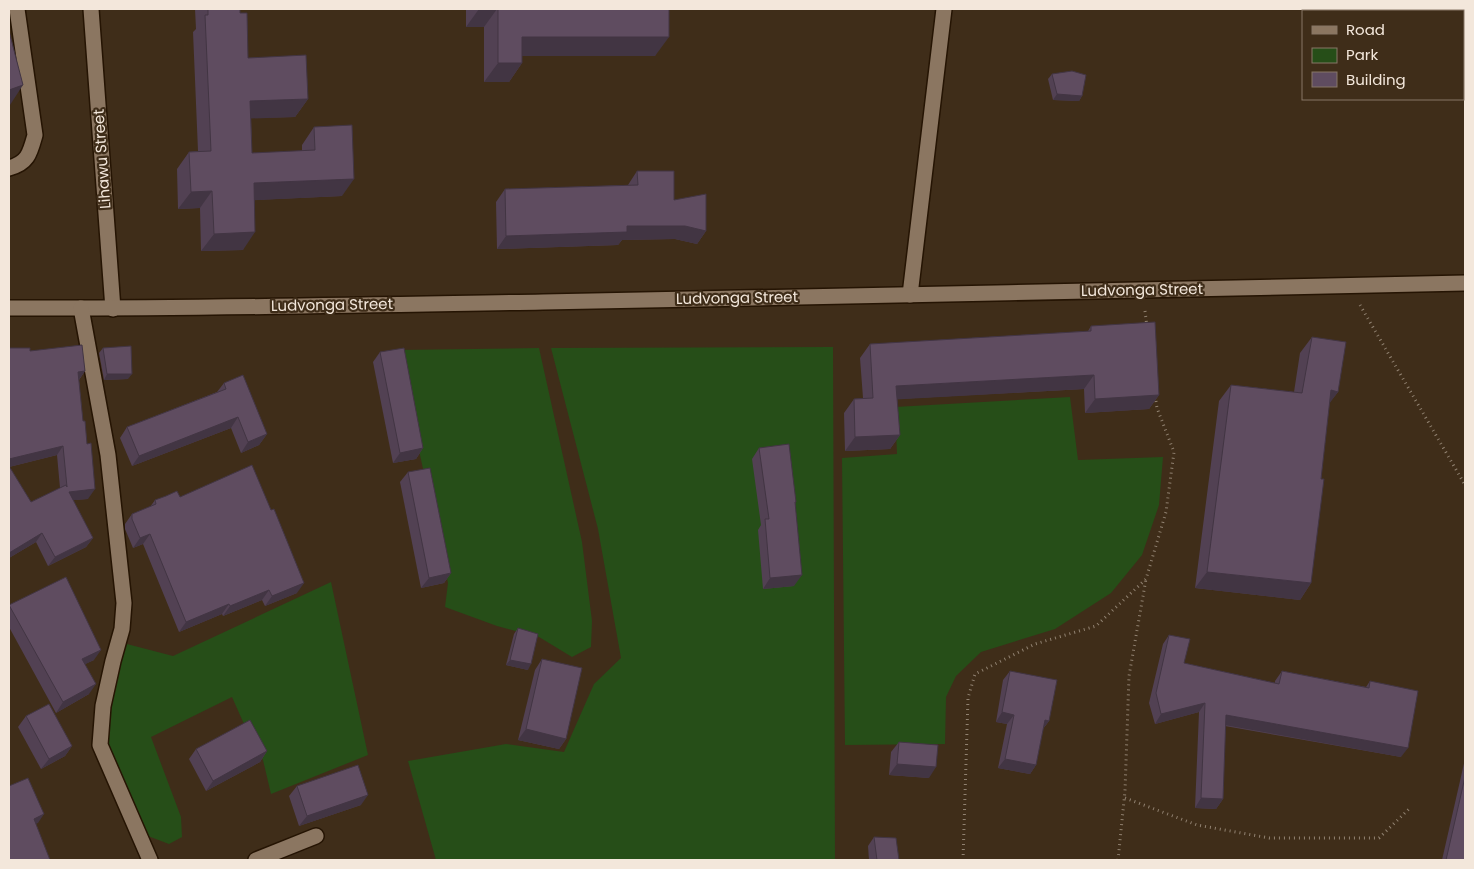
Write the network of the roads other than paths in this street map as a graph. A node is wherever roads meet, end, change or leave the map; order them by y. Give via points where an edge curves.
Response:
1 (17, 9) edge
2 (91, 9) edge
3 (944, 9) edge
4 (9, 168) edge
5 (1465, 283) edge
6 (910, 295) junction
7 (9, 308) edge
8 (81, 308) junction
9 (113, 309) junction
10 (316, 836) dead end
11 (150, 860) edge
12 (256, 860) edge

1 - 4 street via 35,135 30,154 19,166
2 - 9 street, Lihawu Street
3 - 6 street
5 - 6 street, Ludvonga Street
6 - 9 street, Ludvonga Street
7 - 8 street, Ludvonga Street
8 - 9 street, Ludvonga Street
8 - 11 street via 108,455 124,603 122,629 103,706 100,745
10 - 12 street

